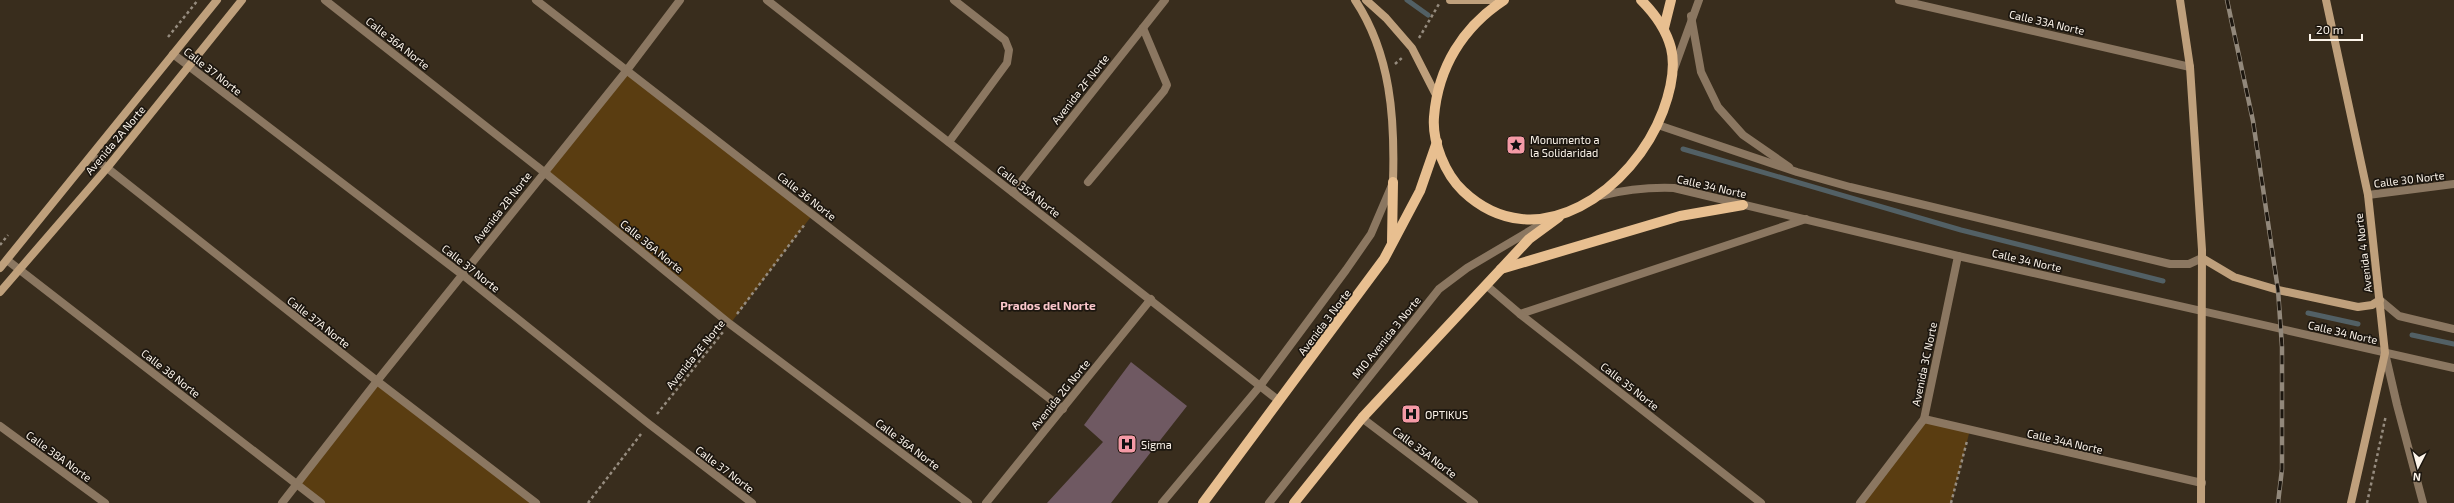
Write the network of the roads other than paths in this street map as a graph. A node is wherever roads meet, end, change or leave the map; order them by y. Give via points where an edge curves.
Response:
1 (217, 0) edge
2 (242, 0) edge
3 (325, 0) edge
4 (536, 0) edge
5 (680, 0) edge
6 (767, 0) edge
7 (954, 0) edge
8 (1165, 0) edge
9 (1355, 0) edge
10 (1366, 0) edge
11 (1450, 0) edge
12 (1491, 0) edge
13 (1504, 0) edge
14 (1641, 0) edge
15 (1671, 0) edge
16 (1699, 0) edge
17 (1899, 0) edge
18 (2180, 0) edge
19 (2326, 0) edge
20 (1691, 16) junction
21 (1143, 28) junction
22 (1664, 28) junction
23 (173, 54) junction
24 (2190, 66) junction
25 (189, 67) junction
26 (627, 70) junction
27 (1672, 76) junction
28 (1436, 95) junction
29 (1658, 125) junction
30 (1437, 140) junction
31 (949, 142) junction
32 (92, 156) junction
33 (107, 168) junction
34 (544, 172) junction
35 (1797, 172) junction
36 (1088, 182) dead end
37 (1393, 182) junction
38 (2454, 184) edge
39 (1012, 192) junction
40 (2368, 195) junction
41 (1596, 197) junction
42 (1743, 205) junction
43 (1563, 214) junction
44 (1551, 218) junction
45 (1806, 219) junction
46 (1392, 246) junction
47 (1958, 256) junction
48 (2202, 258) junction
49 (7, 260) junction
50 (0, 268) edge
51 (18, 269) junction
52 (1501, 269) junction
53 (464, 276) junction
54 (1486, 285) junction
55 (0, 292) edge
56 (1151, 299) junction
57 (2380, 300) junction
58 (2202, 311) junction
59 (1520, 314) junction
60 (2454, 329) edge
61 (2385, 352) junction
62 (2454, 368) edge
63 (376, 381) junction
64 (1260, 386) junction
65 (1278, 400) junction
66 (1064, 409) junction
67 (1362, 418) junction
68 (1924, 419) junction
69 (0, 426) edge
70 (2202, 483) junction
71 (297, 484) junction
72 (1206, 501) edge
73 (105, 503) edge
74 (282, 503) edge
75 (321, 503) edge
76 (536, 503) edge
77 (752, 503) edge
78 (968, 503) edge
79 (986, 503) edge
80 (1162, 503) edge
81 (1269, 503) edge
82 (1294, 503) edge
83 (1474, 503) edge
84 (1761, 503) edge
85 (1860, 503) edge
86 (2201, 503) edge
87 (2351, 503) edge
88 (2423, 503) edge

1 - 23 main road, Avenida 2A Norte
2 - 25 main road, Avenida 2A Norte
3 - 34 street, Calle 36A Norte
4 - 26 street, Calle 36 Norte
5 - 26 street, Avenida 2B Norte
6 - 31 street, Calle 35A Norte
7 - 31 street via 1005,40 1009,50 1007,62
8 - 21 street, Avenida 2F Norte
9 - 37 main road via 1379,51 1386,73 1394,139
10 - 28 main road via 1412,48
11 - 12 main road
13 - 28 main road via 1489,10 1468,31 1453,52
14 - 22 main road
15 - 22 main road
16 - 20 street
17 - 24 street, Calle 33A Norte
18 - 24 main road
19 - 40 main road, Avenida 4 Norte
20 - 27 street
20 - 35 street via 1700,72 1718,107 1743,135
21 - 36 street via 1167,85 1164,92
21 - 39 street, Avenida 2F Norte
22 - 27 main road via 1671,49
23 - 25 street, Calle 37 Norte
23 - 32 main road, Avenida 2A Norte
24 - 48 main road
25 - 33 main road, Avenida 2A Norte
25 - 53 street, Calle 37 Norte
26 - 34 street, Avenida 2B Norte
26 - 66 street, Calle 36 Norte
27 - 29 main road
28 - 30 main road via 1434,120
29 - 35 street
29 - 41 main road via 1639,157 1616,182
30 - 44 main road via 1443,162 1455,183 1477,204 1503,216 1536,220
30 - 46 main road, Avenida 3 Norte via 1420,191
31 - 39 street, Calle 35A Norte
32 - 33 street, Calle 37A Norte
32 - 49 main road, Avenida 2A Norte
33 - 51 main road, Avenida 2A Norte
33 - 63 street, Calle 37A Norte
34 - 53 street, Avenida 2B Norte
34 - 78 street, Calle 36A Norte via 730,324
35 - 48 street via 2170,264 2189,264
37 - 46 main road
37 - 64 street, Avenida 3 Norte via 1371,234
38 - 40 street, Calle 30 Norte
39 - 56 street, Calle 35A Norte
40 - 57 main road, Avenida 4 Norte
41 - 42 street, Calle 34 Norte via 1626,190 1674,188
41 - 43 main road
42 - 45 street, Calle 34 Norte
42 - 52 main road via 1680,216
43 - 44 main road
43 - 52 main road via 1529,239
44 - 81 street, MIO Avenida 3 Norte via 1466,268 1438,289
45 - 47 street, Calle 34 Norte
45 - 59 street
46 - 65 main road, Avenida 3 Norte via 1363,290
47 - 58 street, Calle 34 Norte
47 - 68 street, Avenida 3C Norte
48 - 57 main road via 2234,277 2278,290 2358,307 2372,305
48 - 58 main road
49 - 50 main road, Avenida 2A Norte
49 - 51 street, Calle 38 Norte
51 - 55 main road, Avenida 2A Norte
51 - 71 street, Calle 38 Norte
52 - 54 main road
53 - 63 street, Avenida 2B Norte
53 - 77 street, Calle 37 Norte
54 - 59 street, Calle 35 Norte
54 - 67 main road
56 - 64 street, Calle 35A Norte
56 - 66 street, Avenida 2G Norte
57 - 60 street via 2399,316
57 - 61 main road, Avenida 4 Norte
58 - 61 street, Calle 34 Norte
58 - 70 main road
59 - 84 street, Calle 35 Norte
61 - 62 street, Calle 34 Norte
61 - 87 main road, Avenida 4 Norte
61 - 88 street via 2396,405
63 - 71 street, Avenida 2B Norte
63 - 76 street, Calle 37A Norte
64 - 65 street, Calle 35A Norte
64 - 80 street, Avenida 3 Norte
65 - 72 main road, Avenida 3 Norte
66 - 79 street, Avenida 2G Norte
67 - 82 main road
67 - 83 street, Calle 35A Norte
68 - 70 street, Calle 34A Norte
68 - 85 street, Avenida 3C Norte
69 - 73 street, Calle 38A Norte
70 - 86 main road
71 - 74 street, Avenida 2B Norte
71 - 75 street, Calle 38 Norte

